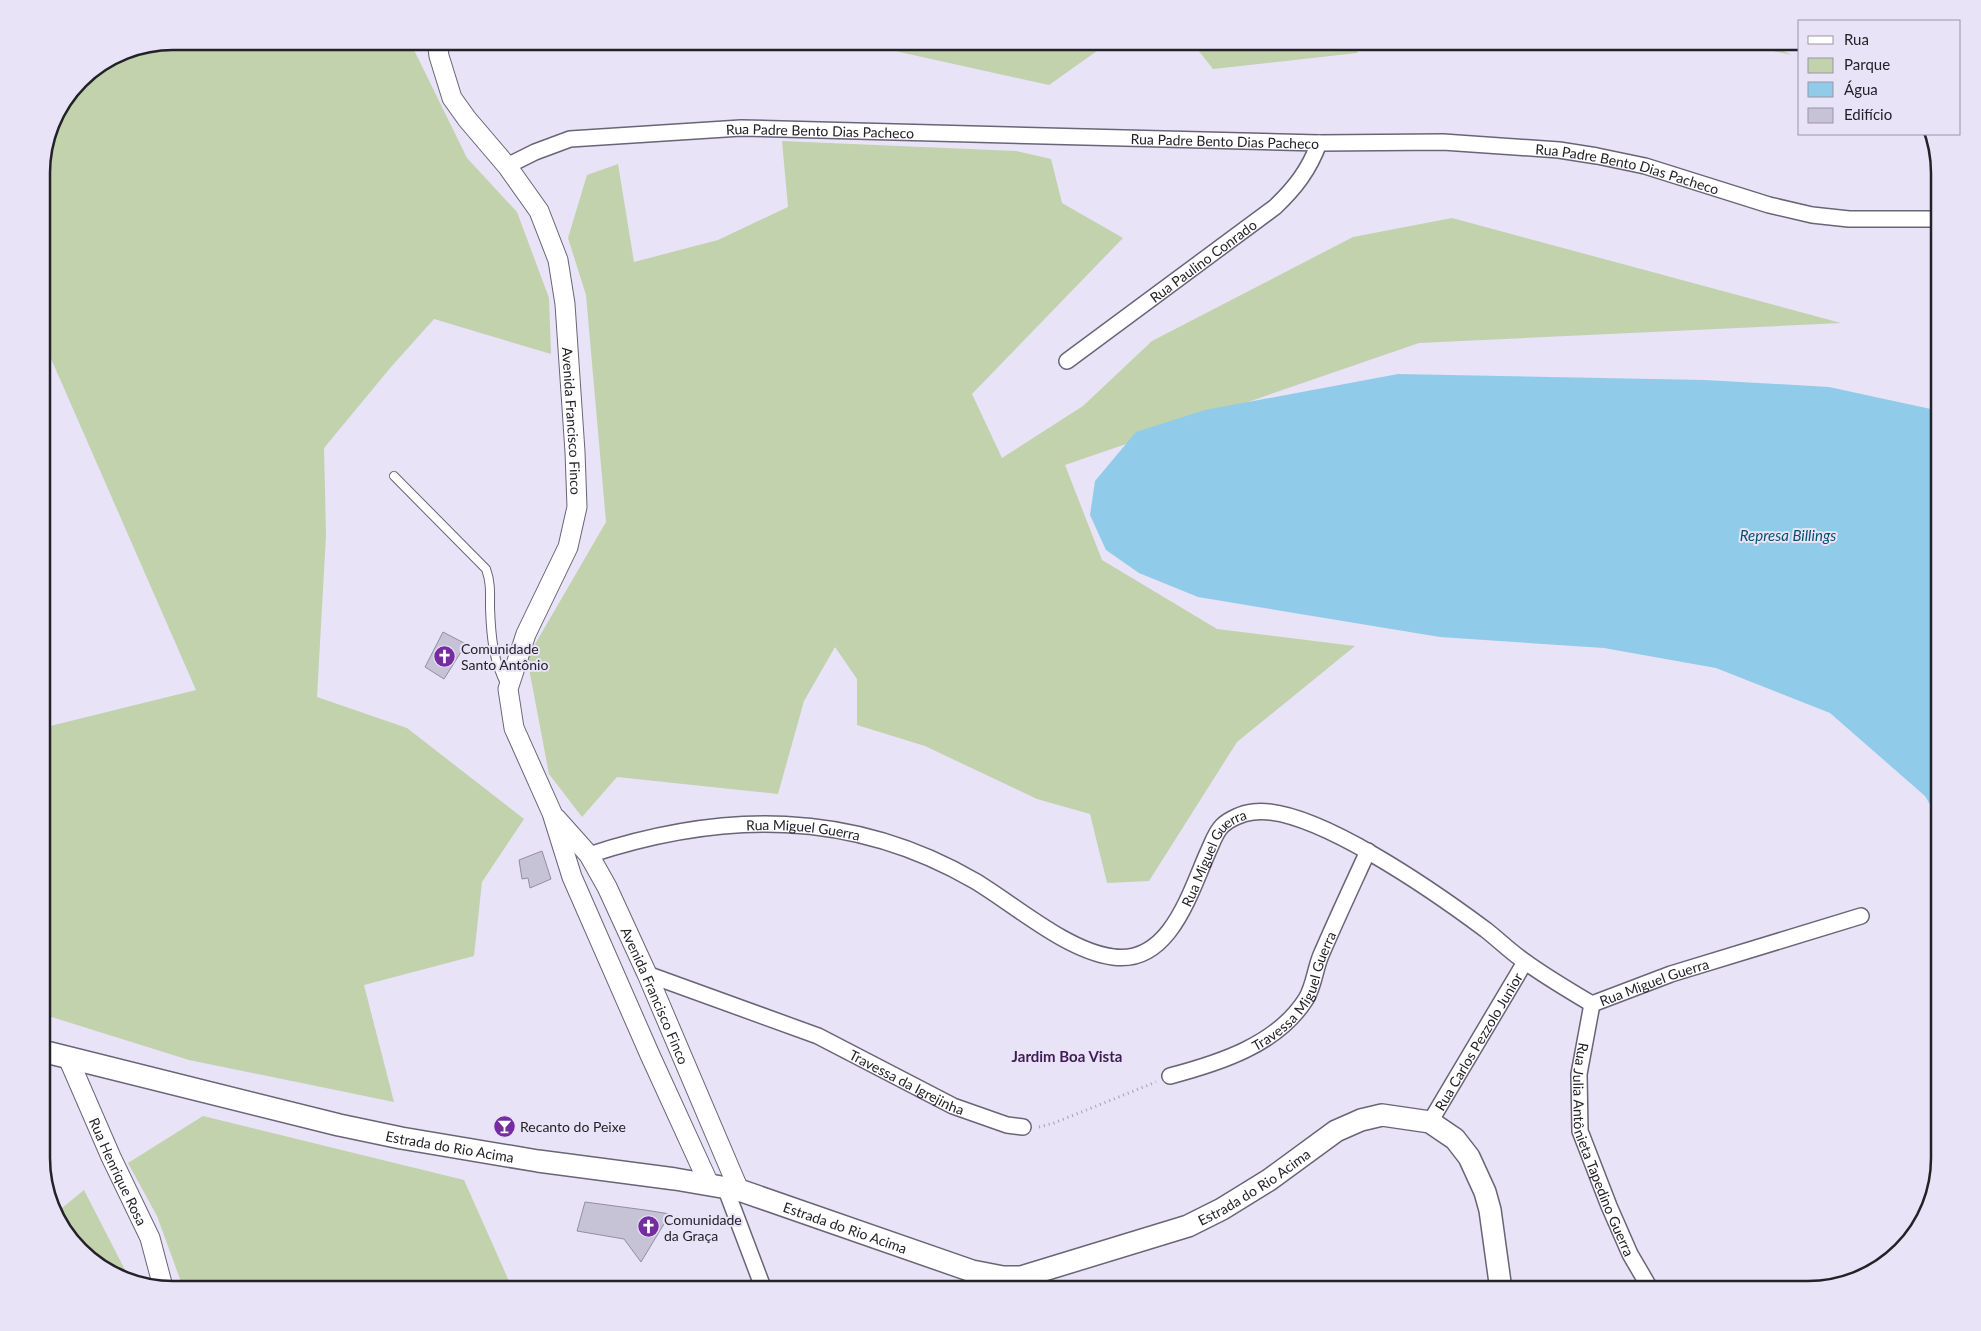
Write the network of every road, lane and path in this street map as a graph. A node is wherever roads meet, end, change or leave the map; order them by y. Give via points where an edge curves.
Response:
1 (438, 50) edge
2 (1319, 143) junction
3 (507, 166) junction
4 (1931, 219) edge
5 (1067, 362) dead end
6 (394, 476) dead end
7 (508, 689) junction
8 (552, 813) junction
9 (1368, 851) junction
10 (589, 855) junction
11 (572, 877) junction
12 (1861, 916) dead end
13 (1525, 962) junction
14 (647, 974) junction
15 (1592, 1004) junction
16 (50, 1053) edge
17 (68, 1058) junction
18 (1170, 1076) joint
19 (1430, 1122) junction
20 (1023, 1127) joint
21 (724, 1187) junction
22 (161, 1280) edge
23 (761, 1281) edge
24 (1500, 1281) edge
25 (1646, 1281) edge

1 - 3 street, Avenida Francisco Finco via 452,98
2 - 3 street, Rua Padre Bento Dias Pacheco via 741,128 570,140
2 - 4 street, Rua Padre Bento Dias Pacheco via 1443,142 1559,150 1645,166 1769,206 1812,214 1849,220
2 - 5 street, Rua Paulino Conrado via 1297,186 1275,207
3 - 7 street, Avenida Francisco Finco via 539,211 558,260 565,304 577,507 568,547 526,634
6 - 7 lane via 486,569 493,647 499,672
7 - 8 street, Avenida Francisco Finco via 514,728
8 - 10 street, Avenida Francisco Finco
8 - 11 street, Avenida Francisco Finco
9 - 10 street, Rua Miguel Guerra via 1290,816 1267,811 1237,817 1222,825 1176,921 1163,939 1134,957 1122,958 1096,953 1062,938 951,869 903,848 839,829 787,823 717,826 630,841
9 - 13 street, Rua Miguel Guerra via 1440,897
9 - 18 street, Travessa Miguel Guerra via 1320,957 1308,997 1297,1011 1277,1030 1243,1052
10 - 11 street via 581,861
10 - 14 street, Avenida Francisco Finco
11 - 21 street, Avenida Francisco Finco via 650,1055
12 - 15 street, Rua Miguel Guerra via 1671,974
13 - 15 street, Rua Miguel Guerra
13 - 19 street, Rua Carlos Pezzolo Junior
14 - 20 street, Travessa da Igrejinha via 818,1036 953,1106 1007,1125
14 - 21 street, Avenida Francisco Finco
15 - 25 street, Rua Julia Antônieta Tapedino Guerra via 1579,1074 1580,1131 1608,1206
16 - 17 main road, Estrada do Rio Acima
17 - 21 main road, Estrada do Rio Acima via 401,1138
17 - 22 street, Rua Henrique Rosa via 150,1238
18 - 20 path via 1054,1123
19 - 21 main road, Estrada do Rio Acima via 1382,1115 1361,1120 1336,1132 1222,1209 1188,1226 1021,1276 1003,1277 972,1271
19 - 24 main road, Estrada do Rio Acima via 1460,1144 1476,1170 1490,1210
21 - 23 street, Avenida Francisco Finco

